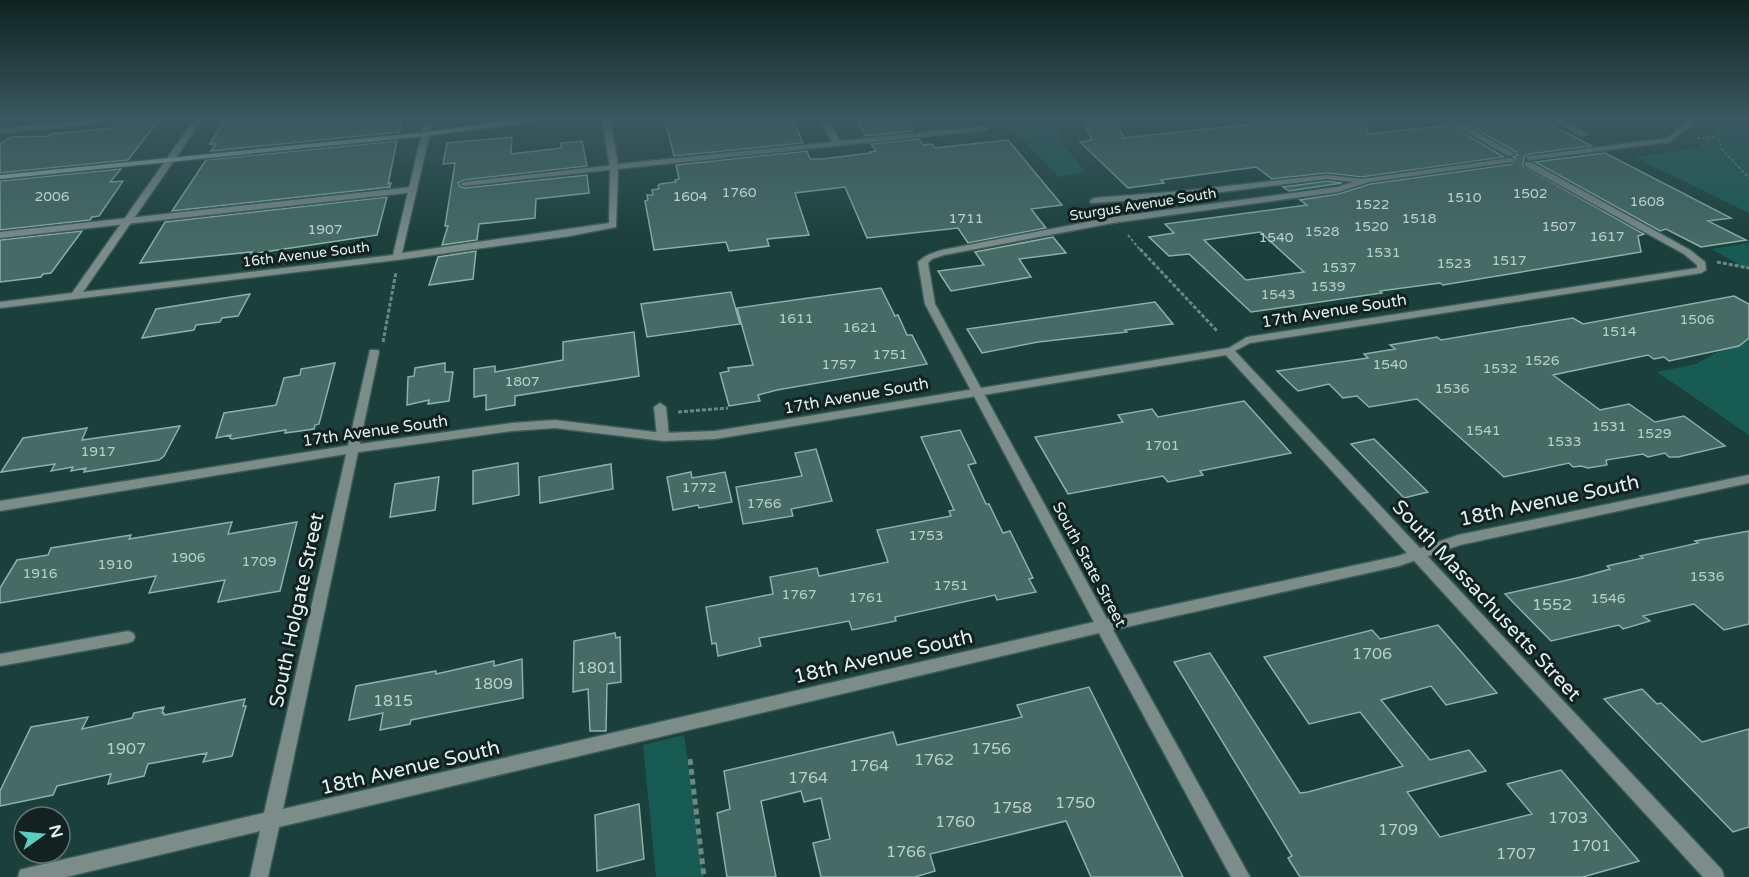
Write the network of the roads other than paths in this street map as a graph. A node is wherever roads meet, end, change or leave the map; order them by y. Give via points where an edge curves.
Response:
1 (162, 161) edge
2 (170, 161) edge
3 (419, 161) edge
4 (613, 161) edge
5 (668, 161) edge
6 (1487, 161) edge
7 (1529, 161) edge
8 (614, 167) junction
9 (0, 177) edge
10 (1368, 180) junction
11 (464, 184) dead end
12 (412, 190) junction
13 (1094, 201) dead end
14 (127, 221) junction
15 (0, 235) edge
16 (397, 257) junction
17 (923, 262) joint
18 (75, 296) junction
19 (0, 305) edge
20 (1229, 351) junction
21 (374, 352) dead end
22 (977, 391) junction
23 (660, 407) dead end
24 (663, 437) junction
25 (352, 449) junction
26 (1749, 479) edge
27 (0, 506) edge
28 (1416, 556) junction
29 (1103, 626) junction
30 (128, 637) dead end
31 (0, 660) edge
32 (272, 820) junction
33 (27, 877) edge
34 (259, 877) edge
35 (1241, 877) edge
36 (1715, 877) edge

1 - 9 main road
2 - 14 street
3 - 12 street
4 - 8 street
5 - 8 street
6 - 10 street, Sturgus Avenue South
7 - 20 street, 17th Avenue South via 1697,259 1701,270 1247,340
8 - 11 street
8 - 16 street, 16th Avenue South via 613,225
10 - 13 street, Sturgus Avenue South via 1327,177
10 - 17 street, Sturgus Avenue South via 1338,189 1113,220 942,253
12 - 14 street
12 - 16 street
14 - 15 street
14 - 18 street
16 - 18 street, 16th Avenue South
17 - 22 street, South State Street via 930,304
18 - 19 street, 16th Avenue South
20 - 22 street, 17th Avenue South
20 - 28 street, South Massachusetts Street
21 - 25 street, South Holgate Street
22 - 24 street, 17th Avenue South via 715,435
22 - 29 street, South State Street
23 - 24 street
24 - 25 street, 17th Avenue South via 555,424 512,426
25 - 27 street, 17th Avenue South
25 - 32 street, South Holgate Street
26 - 28 street, 18th Avenue South via 1458,540
28 - 29 street, 18th Avenue South
28 - 36 street, South Massachusetts Street
29 - 32 street, 18th Avenue South
29 - 35 street, South State Street
30 - 31 street
32 - 33 street, 18th Avenue South
32 - 34 street, South Holgate Street

